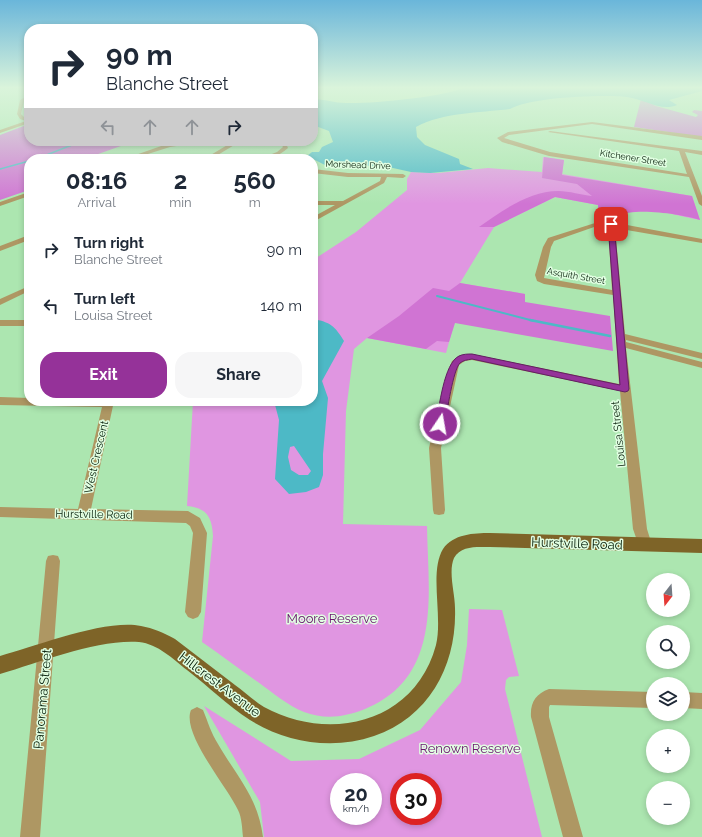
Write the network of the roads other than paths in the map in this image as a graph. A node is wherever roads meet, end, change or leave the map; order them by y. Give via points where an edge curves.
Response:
1 (16, 126) edge
2 (567, 126) edge
3 (617, 126) edge
4 (541, 129) junction
5 (0, 132) edge
6 (702, 138) edge
7 (166, 146) edge
8 (229, 146) edge
9 (285, 146) edge
10 (681, 150) junction
11 (702, 153) edge
12 (142, 154) edge
13 (216, 154) edge
14 (274, 154) edge
15 (318, 172) edge
16 (385, 175) junction
17 (403, 176) dead end
18 (691, 176) junction
19 (24, 196) edge
20 (343, 203) junction
21 (0, 204) edge
22 (318, 204) edge
23 (702, 204) edge
24 (318, 217) edge
25 (611, 224) junction
26 (24, 240) edge
27 (702, 241) edge
28 (0, 249) edge
29 (24, 290) edge
30 (618, 293) junction
31 (0, 302) edge
32 (0, 323) edge
33 (24, 323) edge
34 (621, 340) junction
35 (702, 356) edge
36 (702, 365) edge
37 (625, 389) junction
38 (0, 401) edge
39 (24, 401) edge
40 (107, 406) edge
41 (439, 510) dead end
42 (0, 512) edge
43 (83, 514) junction
44 (644, 545) junction
45 (702, 546) edge
46 (454, 547) joint
47 (53, 561) dead end
48 (193, 612) dead end
49 (46, 651) junction
50 (0, 665) edge
51 (646, 700) edge
52 (690, 700) edge
53 (702, 701) edge
54 (197, 716) dead end
55 (30, 837) edge
56 (253, 837) edge
57 (573, 837) edge

1 - 5 street
2 - 4 street
3 - 6 street
4 - 10 street
4 - 18 street, Kitchener Street via 505,134 501,137 502,140 549,154
7 - 12 street
8 - 13 street
9 - 14 street via 284,150
10 - 11 street
10 - 18 street
15 - 16 street, Morshead Drive via 348,176
16 - 17 street, Morshead Drive
16 - 20 street via 382,182
18 - 23 street
19 - 21 street
20 - 22 street
20 - 24 street
25 - 27 street
25 - 30 street, Louisa Street
25 - 30 street, Asquith Street via 587,226 553,239 547,247 539,277 547,282
26 - 28 street
29 - 31 street
30 - 34 street, Louisa Street
32 - 33 street
34 - 35 street
34 - 36 street
34 - 37 street, Louisa Street
37 - 41 street via 472,357 462,358 455,363 435,448
37 - 44 street, Louisa Street via 640,529
38 - 39 street
40 - 43 street, West Crescent
42 - 43 street, Hurstville Road
43 - 48 street, Hurstville Road via 188,517 195,522 200,533
44 - 45 main road, Hurstville Road
44 - 46 main road, Hurstville Road via 477,540 462,542
46 - 49 main road, Hillcrest Avenue via 446,563 448,610 444,645 437,669 412,705 375,728 350,735 305,732 269,720 256,713 169,645 151,637 131,633 107,634
47 - 49 street, Panorama Street
49 - 50 main road, Hillcrest Avenue
49 - 55 street, Panorama Street
51 - 57 street via 549,697 543,699 540,704 540,717
52 - 53 street
54 - 56 street via 200,732 247,807

